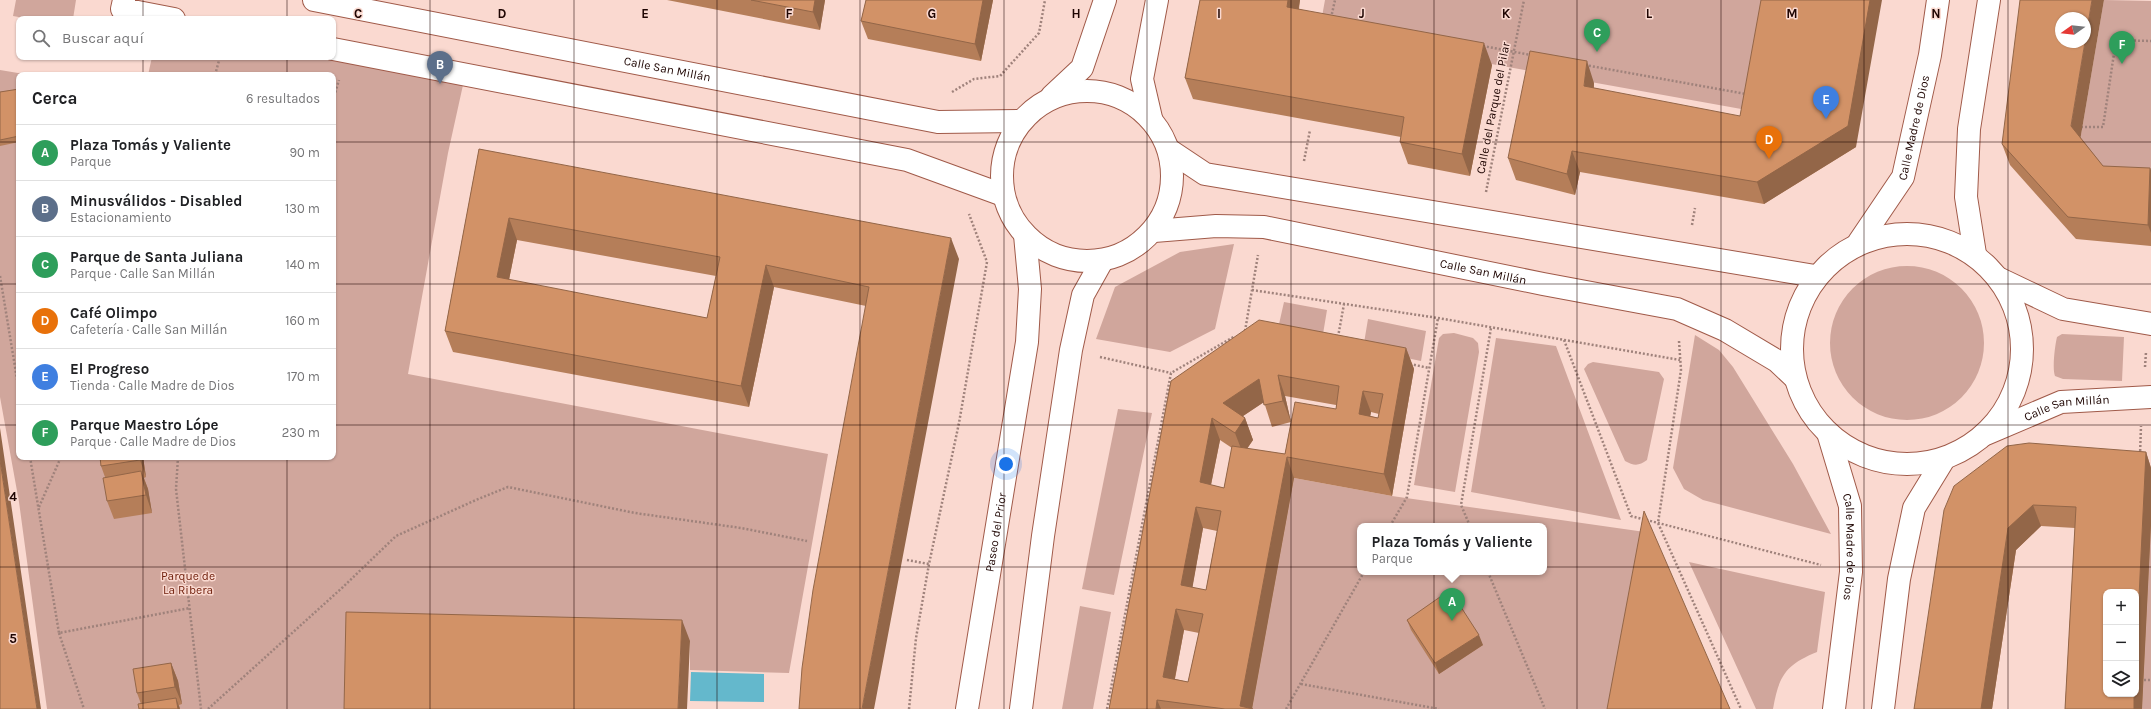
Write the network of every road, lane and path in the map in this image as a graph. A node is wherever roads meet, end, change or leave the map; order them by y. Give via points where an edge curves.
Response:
1 (124, 0) edge
2 (314, 0) edge
3 (1105, 0) edge
4 (1158, 0) edge
5 (1335, 0) edge
6 (1524, 0) edge
7 (1938, 0) edge
8 (1989, 0) edge
9 (160, 16) edge
10 (1339, 20) edge
11 (2151, 42) edge
12 (1475, 45) edge
13 (336, 50) edge
14 (1513, 52) junction
15 (1536, 56) edge
16 (219, 60) edge
17 (1583, 65) edge
18 (216, 72) edge
19 (1752, 95) edge
20 (1048, 100) junction
21 (1150, 118) junction
22 (1021, 121) junction
23 (2081, 127) dead end
24 (1168, 150) junction
25 (1003, 195) junction
26 (963, 211) dead end
27 (1480, 220) junction
28 (1264, 227) junction
29 (1154, 231) junction
30 (1025, 235) junction
31 (1859, 242) junction
32 (1975, 254) junction
33 (1102, 261) junction
34 (0, 276) edge
35 (1816, 276) junction
36 (2000, 279) junction
37 (1252, 290) junction
38 (1344, 304) junction
39 (1677, 309) junction
40 (1438, 318) junction
41 (2150, 324) edge
42 (1491, 328) junction
43 (1244, 331) junction
44 (1252, 332) edge
45 (1564, 340) junction
46 (1337, 342) edge
47 (1071, 350) junction
48 (1680, 360) junction
49 (1406, 363) edge
50 (1429, 368) junction
51 (16, 373) edge
52 (1171, 373) junction
53 (1794, 377) junction
54 (2147, 396) edge
55 (1986, 434) junction
56 (1829, 436) junction
57 (1944, 459) junction
58 (30, 460) edge
59 (60, 460) edge
60 (178, 460) edge
61 (2139, 460) edge
62 (38, 508) junction
63 (1392, 523) edge
64 (1469, 523) edge
65 (1658, 523) junction
66 (807, 541) dead end
67 (907, 560) dead end
68 (929, 564) junction
69 (1851, 572) junction
70 (1362, 575) edge
71 (1489, 575) edge
72 (190, 608) junction
73 (59, 633) junction
74 (2144, 680) dead end
75 (2151, 680) edge
76 (1301, 684) junction
77 (84, 709) edge
78 (201, 709) edge
79 (208, 709) edge
80 (908, 709) edge
81 (967, 709) edge
82 (1021, 709) edge
83 (1107, 709) edge
84 (1286, 709) edge
85 (1439, 709) edge
86 (1545, 709) edge
87 (1741, 709) edge
88 (1834, 709) edge
89 (1883, 709) edge

1 - 9 street via 122,8
2 - 22 street, Calle San Millán via 938,122
3 - 20 street via 1082,68
4 - 21 street via 1142,79
5 - 10 path via 1331,18
6 - 14 path, Calle del Parque del Pilar
7 - 31 street, Calle Madre de Dios via 1930,55 1903,177
8 - 32 street via 1969,129 1966,197
11 - 23 path via 2116,40 2103,127
12 - 14 path
13 - 25 street via 907,160
14 - 15 path
14 - 27 path, Calle del Parque del Pilar
16 - 18 path
17 - 19 path
20 - 21 street via 1074,91 1102,92 1128,101
20 - 22 street
21 - 24 street via 1162,133
22 - 25 street via 1008,143 1002,168
24 - 27 street via 1205,174
24 - 29 street via 1173,178 1168,206
25 - 30 street via 1011,216
26 - 68 path via 969,214 987,262
27 - 35 street
28 - 29 street, Calle San Millán via 1216,226
28 - 37 path
28 - 39 street, Calle San Millán
29 - 33 street via 1127,252
30 - 33 street via 1047,252 1067,259
30 - 81 street, Paseo del Prior via 1030,289 1027,342
31 - 32 street via 1880,235 1920,232
31 - 35 street via 1837,255
32 - 36 street
33 - 47 street via 1083,295
34 - 51 path
35 - 53 street via 1800,303 1791,335
36 - 41 street via 2063,310
36 - 55 street via 2020,322 2023,362 2011,402
37 - 38 path
37 - 43 path
38 - 40 path
38 - 46 path
39 - 48 path
39 - 53 street, Calle San Millán via 1725,330 1777,361
40 - 42 path
40 - 50 path
41 - 54 path
42 - 45 path
42 - 64 path via 1461,505
43 - 44 path
43 - 52 path
45 - 48 path
45 - 65 path via 1631,516
47 - 52 path
47 - 82 street via 1043,536
48 - 65 path via 1681,370
49 - 50 path
50 - 63 path via 1406,497
52 - 83 path
53 - 56 street via 1800,395
54 - 55 street, Calle San Millán via 2061,402
54 - 61 path
55 - 57 street
56 - 57 street via 1864,457 1884,463 1924,464
56 - 69 street, Calle Madre de Dios via 1850,506
57 - 89 street via 1914,508 1899,579
58 - 62 path
59 - 62 path
60 - 72 path via 176,490
62 - 73 path
65 - 69 path
65 - 87 path
66 - 79 path via 741,528 635,513 508,487 396,536
67 - 68 path
68 - 80 path via 916,638
69 - 88 street, Calle Madre de Dios
70 - 76 path
71 - 86 path
72 - 73 path
72 - 78 path
73 - 77 path
74 - 75 path
76 - 84 path
76 - 85 path

